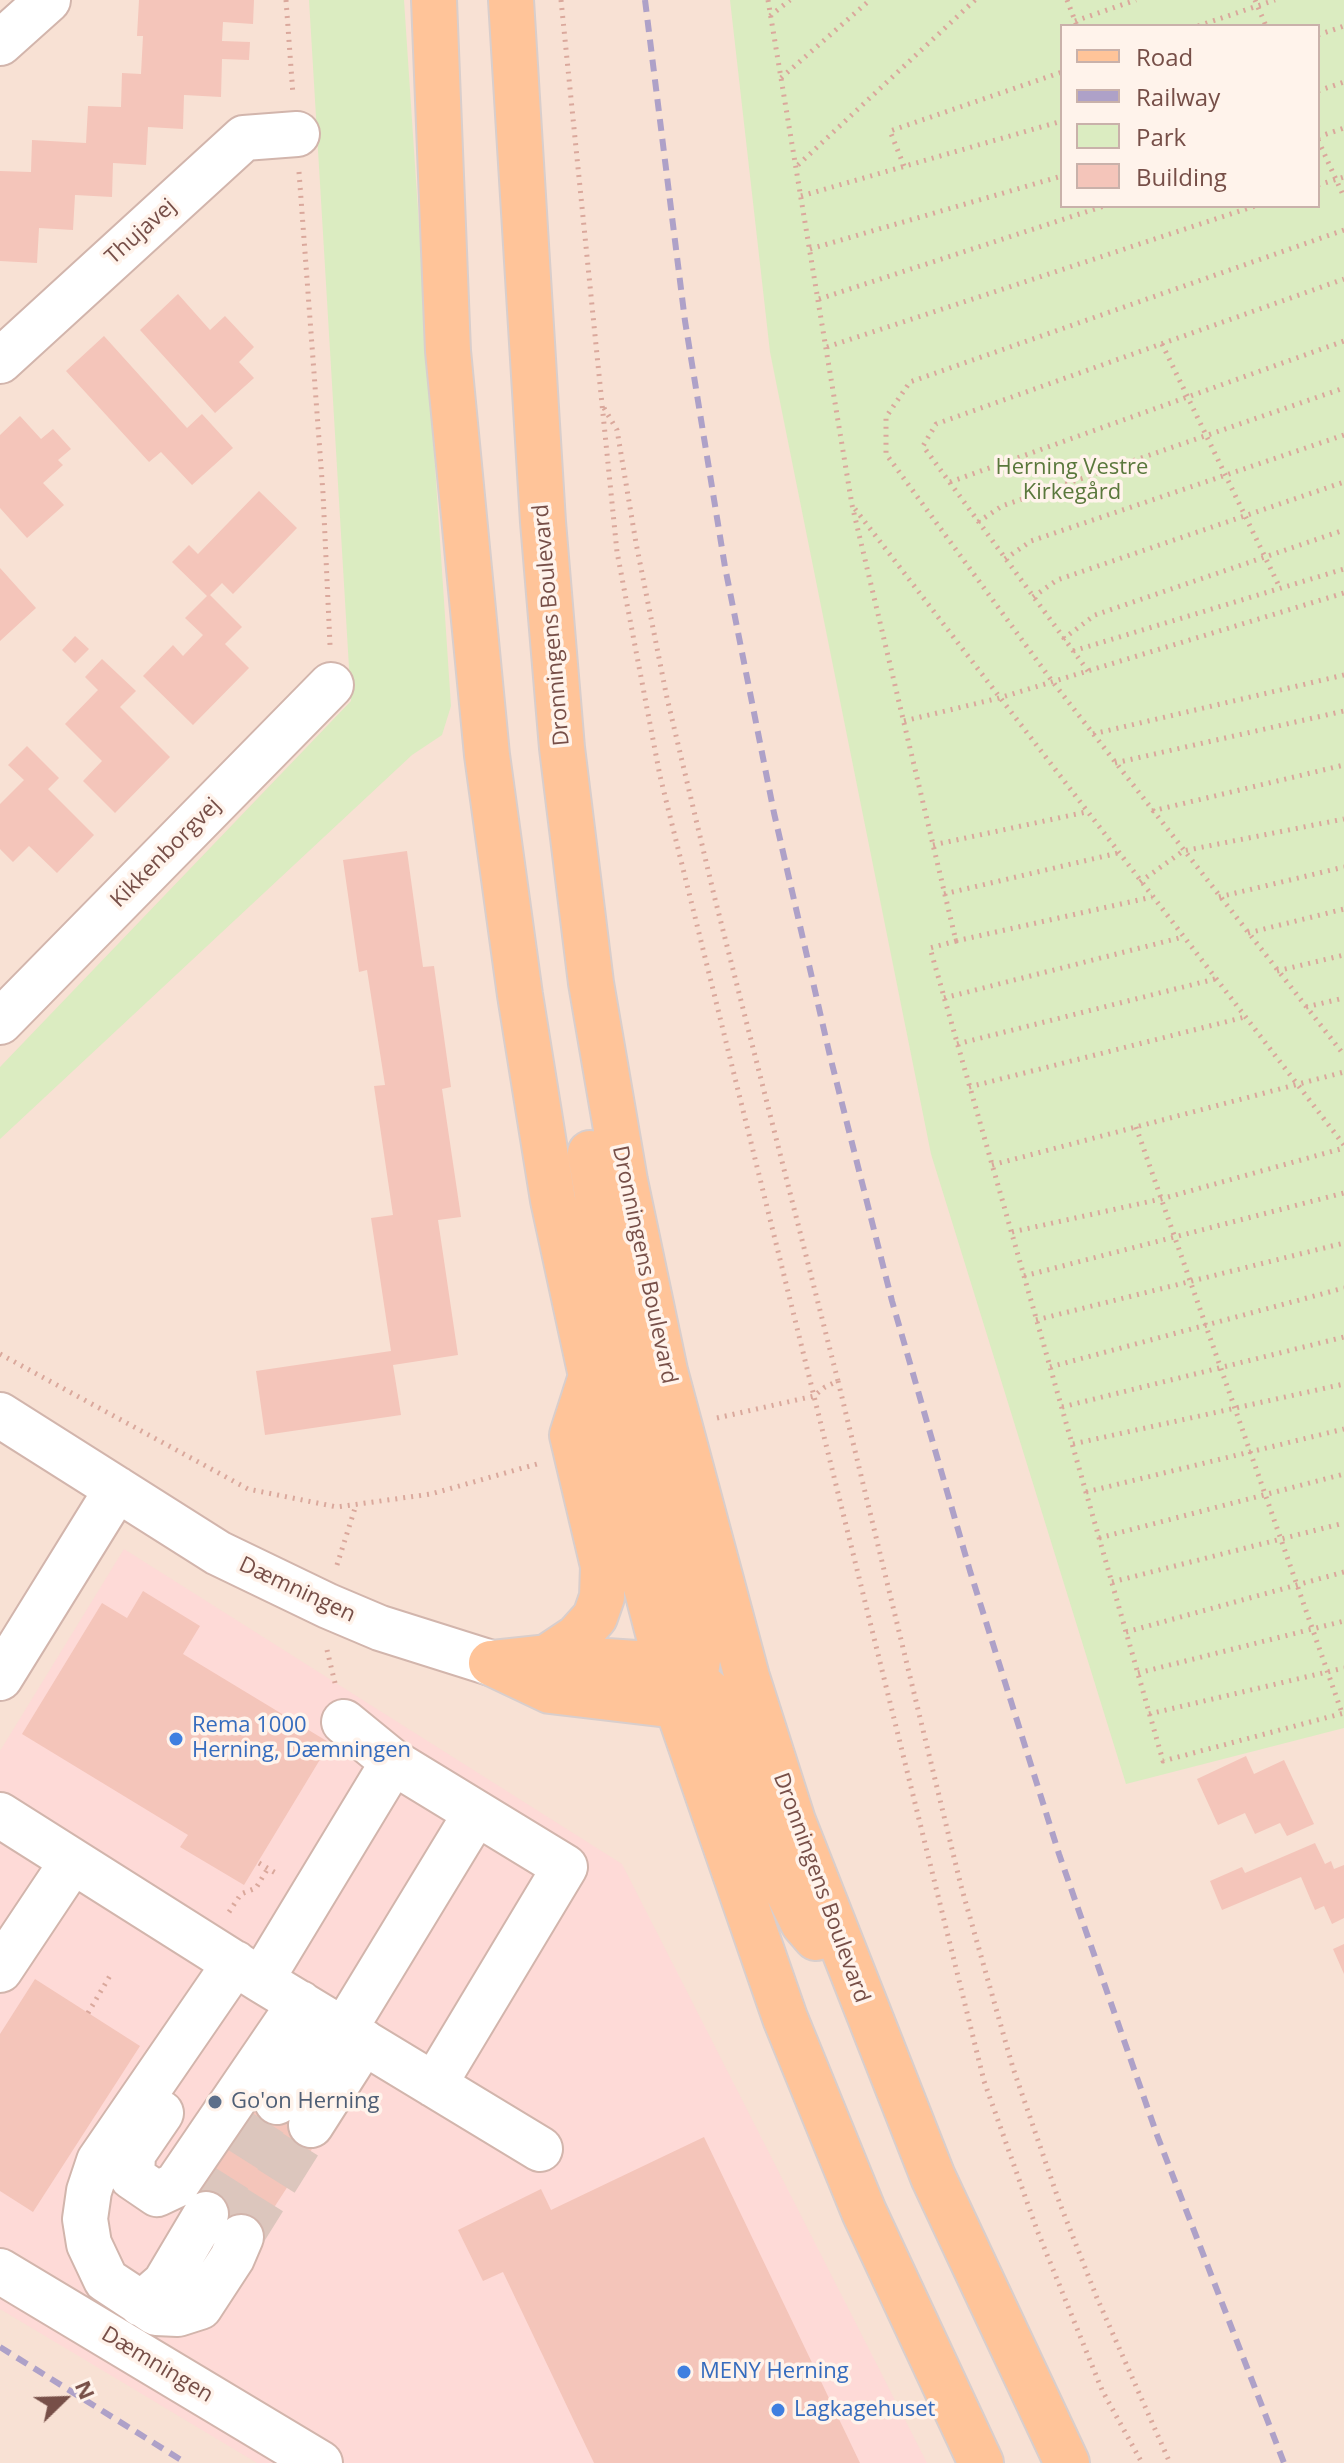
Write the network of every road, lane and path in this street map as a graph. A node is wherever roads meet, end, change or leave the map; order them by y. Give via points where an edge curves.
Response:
1 (48, 0) edge
2 (286, 0) edge
3 (434, 0) edge
4 (511, 0) edge
5 (561, 0) edge
6 (768, 0) edge
7 (790, 0) edge
8 (870, 0) edge
9 (1067, 0) edge
10 (1136, 0) edge
11 (1275, 0) edge
12 (970, 2) edge
13 (1256, 3) edge
14 (770, 16) junction
15 (1076, 23) edge
16 (1203, 24) edge
17 (1265, 24) edge
18 (1344, 26) edge
19 (1320, 34) edge
20 (0, 43) edge
21 (1060, 73) edge
22 (781, 78) junction
23 (1344, 82) edge
24 (1320, 90) edge
25 (1060, 122) edge
26 (1344, 128) edge
27 (297, 134) junction
28 (1320, 138) edge
29 (1320, 143) edge
30 (797, 166) junction
31 (904, 166) junction
32 (1060, 177) edge
33 (1344, 177) edge
34 (1336, 179) junction
35 (1320, 184) edge
36 (801, 196) junction
37 (1344, 197) edge
38 (1098, 208) edge
39 (1249, 208) edge
40 (1344, 230) edge
41 (810, 249) junction
42 (1344, 279) edge
43 (819, 299) junction
44 (1344, 341) edge
45 (1162, 344) junction
46 (827, 347) junction
47 (0, 361) edge
48 (1344, 388) edge
49 (1188, 397) junction
50 (601, 403) junction
51 (1344, 435) edge
52 (1207, 436) junction
53 (1225, 475) junction
54 (950, 482) junction
55 (1344, 482) edge
56 (852, 505) junction
57 (1245, 516) junction
58 (978, 522) junction
59 (1344, 530) edge
60 (1265, 557) junction
61 (1005, 559) junction
62 (1344, 569) edge
63 (1280, 588) junction
64 (1344, 593) edge
65 (1033, 597) junction
66 (1063, 639) junction
67 (1073, 651) junction
68 (1088, 671) junction
69 (1344, 675) edge
70 (1052, 681) junction
71 (331, 685) joint
72 (999, 698) junction
73 (1344, 711) edge
74 (904, 721) junction
75 (1093, 734) junction
76 (1115, 763) junction
77 (1344, 765) edge
78 (1152, 811) junction
79 (1086, 812) junction
80 (1344, 819) edge
81 (933, 845) junction
82 (1183, 851) junction
83 (1118, 853) junction
84 (1344, 867) edge
85 (1140, 882) junction
86 (944, 894) junction
87 (1152, 897) junction
88 (1219, 897) junction
89 (1344, 909) edge
90 (1248, 933) junction
91 (1183, 937) junction
92 (956, 941) junction
93 (1344, 955) edge
94 (1277, 971) junction
95 (1215, 979) junction
96 (591, 983) junction
97 (944, 998) junction
98 (1344, 998) edge
99 (1306, 1007) junction
100 (1245, 1017) junction
101 (0, 1022) edge
102 (957, 1044) junction
103 (1344, 1055) edge
104 (1344, 1072) edge
105 (1297, 1085) junction
106 (969, 1087) junction
107 (1136, 1127) junction
108 (1344, 1146) edge
109 (992, 1165) junction
110 (1344, 1193) edge
111 (1161, 1199) junction
112 (1012, 1232) junction
113 (1174, 1237) junction
114 (1344, 1243) edge
115 (1024, 1276) junction
116 (1190, 1282) junction
117 (1344, 1288) edge
118 (1036, 1320) junction
119 (1205, 1326) junction
120 (1344, 1337) edge
121 (0, 1354) edge
122 (1050, 1367) junction
123 (1220, 1368) junction
124 (591, 1376) junction
125 (838, 1381) junction
126 (1344, 1384) edge
127 (814, 1396) junction
128 (1062, 1407) junction
129 (1234, 1408) junction
130 (0, 1415) edge
131 (716, 1418) dead end
132 (1344, 1429) edge
133 (1073, 1444) junction
134 (1249, 1452) junction
135 (549, 1460) dead end
136 (1344, 1474) edge
137 (117, 1489) junction
138 (1086, 1492) junction
139 (1264, 1495) junction
140 (356, 1505) junction
141 (1344, 1523) edge
142 (1099, 1538) junction
143 (1281, 1540) junction
144 (1344, 1572) edge
145 (1112, 1582) junction
146 (1297, 1585) junction
147 (331, 1589) junction
148 (1344, 1621) edge
149 (1312, 1630) junction
150 (1126, 1632) junction
151 (547, 1657) junction
152 (491, 1663) junction
153 (1344, 1668) edge
154 (1327, 1672) junction
155 (1138, 1673) junction
156 (0, 1678) edge
157 (680, 1683) junction
158 (1343, 1713) edge
159 (1149, 1714) junction
160 (344, 1722) joint
161 (393, 1762) junction
162 (476, 1813) junction
163 (0, 1815) edge
164 (72, 1862) junction
165 (268, 1868) dead end
166 (240, 1966) junction
167 (0, 1970) edge
168 (111, 1974) dead end
169 (857, 1987) junction
170 (88, 2013) dead end
171 (334, 2024) junction
172 (434, 2085) junction
173 (294, 2113) tunnel mouth
174 (540, 2149) dead end
175 (223, 2225) tunnel mouth
176 (0, 2271) edge
177 (317, 2461) edge
178 (981, 2463) edge
179 (1067, 2463) edge
180 (1142, 2463) edge
181 (1170, 2463) edge

1 - 20 street
2 - 27 path
3 - 124 main road via 448,351 487,755 553,1200
4 - 96 main road, Dronningens Boulevard via 547,567 562,748
5 - 50 path
6 - 14 path
7 - 14 path
8 - 22 path
9 - 15 path
10 - 15 path
11 - 13 path
12 - 30 path
13 - 16 path
13 - 17 path
14 - 22 path
18 - 19 path
21 - 31 path via 890,131
22 - 30 path
23 - 24 path
25 - 31 path
26 - 28 path
27 - 47 street, Thujavej via 244,138
27 - 71 path
29 - 34 path
30 - 36 path
31 - 36 path
32 - 41 path
33 - 34 path
34 - 35 path
34 - 37 path
36 - 41 path
38 - 43 path
39 - 46 path
40 - 70 path via 910,382 886,417 886,454
41 - 43 path
42 - 45 path
43 - 46 path
44 - 49 path
45 - 49 path
45 - 54 path via 936,424 923,446
46 - 56 path
48 - 52 path
49 - 52 path
49 - 54 path
50 - 125 path via 617,430 667,698
50 - 127 path via 617,552 660,776
51 - 53 path
52 - 53 path
52 - 58 path via 1002,506
53 - 57 path
53 - 61 path via 1031,541
54 - 58 path
55 - 57 path
56 - 72 path
56 - 74 path
57 - 60 path
57 - 65 path via 1057,580
58 - 61 path
59 - 60 path
60 - 63 path
60 - 66 path via 1095,615
61 - 65 path
62 - 63 path
63 - 67 path
64 - 68 path
65 - 66 path
66 - 67 path
67 - 68 path
68 - 70 path
69 - 75 path
70 - 72 path
70 - 75 path
71 - 101 street, Kikkenborgvej
72 - 74 path
72 - 79 path
73 - 76 path
74 - 81 path
75 - 76 path
76 - 78 path
77 - 78 path
78 - 82 path
79 - 81 path
79 - 83 path
80 - 82 path
81 - 86 path
82 - 85 path
82 - 88 path
83 - 85 path
83 - 86 path
84 - 88 path
85 - 87 path
86 - 92 path
87 - 91 path
87 - 92 path
88 - 90 path
89 - 90 path
90 - 94 path
91 - 95 path
91 - 97 path
92 - 97 path via 930,948
93 - 94 path
94 - 99 path
95 - 100 path
95 - 102 path
96 - 157 main road via 588,1137 610,1273 701,1640
96 - 169 main road, Dronningens Boulevard via 665,1371 747,1677 793,1821
97 - 102 path
98 - 99 path
99 - 103 path
100 - 105 path
100 - 106 path
102 - 106 path
104 - 105 path
105 - 107 path
105 - 108 path
106 - 109 path
107 - 109 path
107 - 111 path
108 - 111 path
109 - 112 path
110 - 113 path
111 - 112 path
111 - 113 path
112 - 115 path
113 - 115 path
113 - 116 path
114 - 116 path
115 - 118 path
116 - 118 path
116 - 119 path
117 - 119 path
118 - 122 path
119 - 122 path
119 - 123 path
120 - 123 path
121 - 140 path via 248,1489 337,1507
122 - 128 path
123 - 128 path
123 - 129 path
124 - 151 main road via 572,1435 603,1566 602,1597 595,1617 577,1637
124 - 157 main road
125 - 127 path
125 - 181 path via 961,1886 1013,2068 1097,2298
126 - 129 path
127 - 131 path
127 - 180 path via 984,2081 1102,2390
128 - 133 path
129 - 133 path
129 - 134 path
130 - 137 street, Dæmningen
132 - 134 path
133 - 138 path
134 - 138 path
134 - 139 path
135 - 140 path via 431,1494
136 - 139 path
137 - 147 street, Dæmningen via 218,1553
137 - 156 street
138 - 142 path
139 - 142 path
139 - 143 path
140 - 147 path
141 - 143 path
142 - 145 path
143 - 145 path
143 - 146 path
144 - 146 path
145 - 150 path
146 - 149 path
146 - 150 path
147 - 152 street, Dæmningen via 393,1633
147 - 160 path via 327,1648
148 - 149 path
149 - 154 path
149 - 155 path
150 - 155 path
151 - 152 main road
151 - 157 main road
152 - 157 main road via 550,1691
153 - 154 path
154 - 158 path
154 - 159 path
155 - 159 path
157 - 169 main road via 711,1694 729,1726 770,1856 803,1923
157 - 178 main road via 785,2018 864,2212
158 - 159 path via 1163,1761
160 - 161 street
161 - 162 street
161 - 166 street
162 - 171 street
162 - 172 street via 565,1867
163 - 164 street
164 - 166 street
164 - 167 street
165 - 166 path via 256,1888 241,1894
166 - 171 street
166 - 171 street via 133,2154 132,2177 157,2194 176,2185
166 - 175 street via 99,2161 85,2219 89,2244 106,2280 156,2313 178,2314 200,2307 232,2258
168 - 170 path
169 - 179 main road, Dronningens Boulevard via 933,2177
171 - 172 street
171 - 173 street
172 - 174 street
176 - 177 street, Dæmningen

